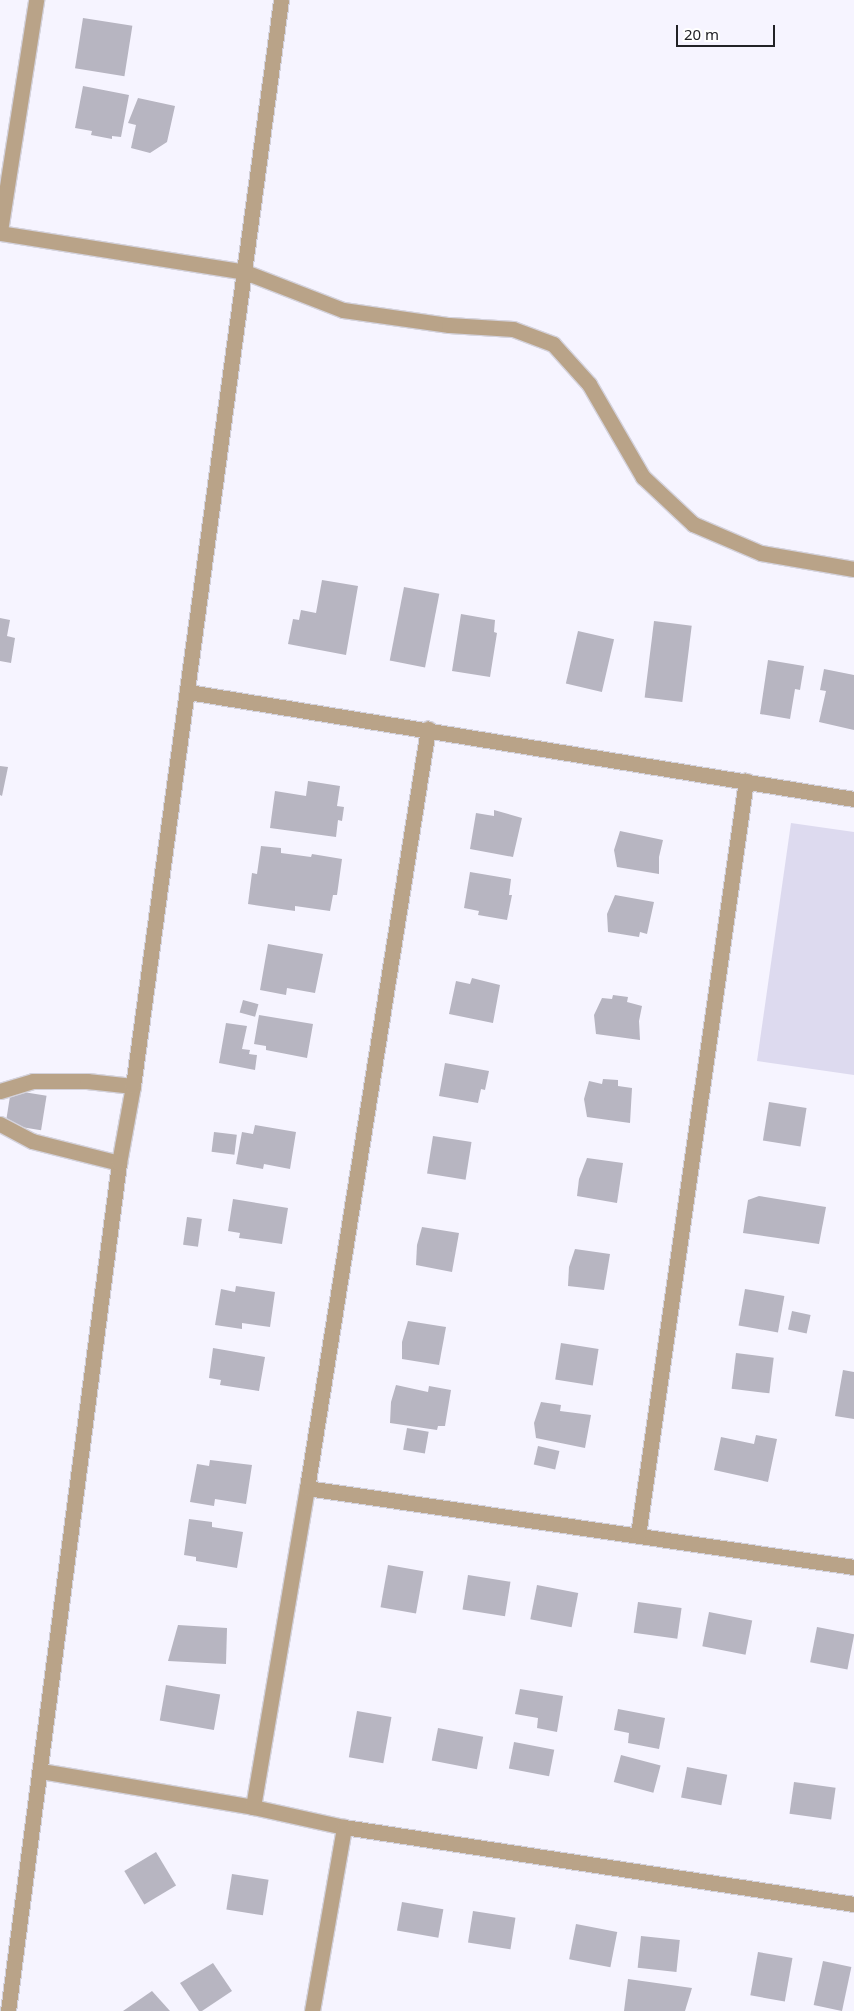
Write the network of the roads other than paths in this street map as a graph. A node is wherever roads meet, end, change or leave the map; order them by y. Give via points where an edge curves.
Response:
1 (36, 0) edge
2 (281, 0) edge
3 (0, 232) edge
4 (245, 272) junction
5 (854, 569) edge
6 (188, 692) junction
7 (428, 729) junction
8 (746, 781) junction
9 (854, 799) edge
10 (133, 1086) junction
11 (0, 1091) edge
12 (0, 1124) edge
13 (119, 1164) junction
14 (307, 1488) junction
15 (638, 1535) junction
16 (854, 1567) edge
17 (41, 1771) junction
18 (253, 1807) junction
19 (344, 1827) junction
20 (854, 1904) edge
21 (8, 2011) edge
22 (312, 2011) edge

1 - 3 street
2 - 4 street
3 - 4 street
4 - 5 street via 343,310 449,325 512,329 553,344 589,384 643,477 693,524 761,554
4 - 6 street
6 - 7 street
6 - 10 street
7 - 8 street
7 - 14 street
8 - 9 street
8 - 15 street
10 - 11 street via 87,1081 33,1081
10 - 13 street
12 - 13 street via 32,1141
13 - 17 street
14 - 15 street
14 - 18 street
15 - 16 street
17 - 18 street
17 - 21 street
18 - 19 street
19 - 20 street
19 - 22 street

